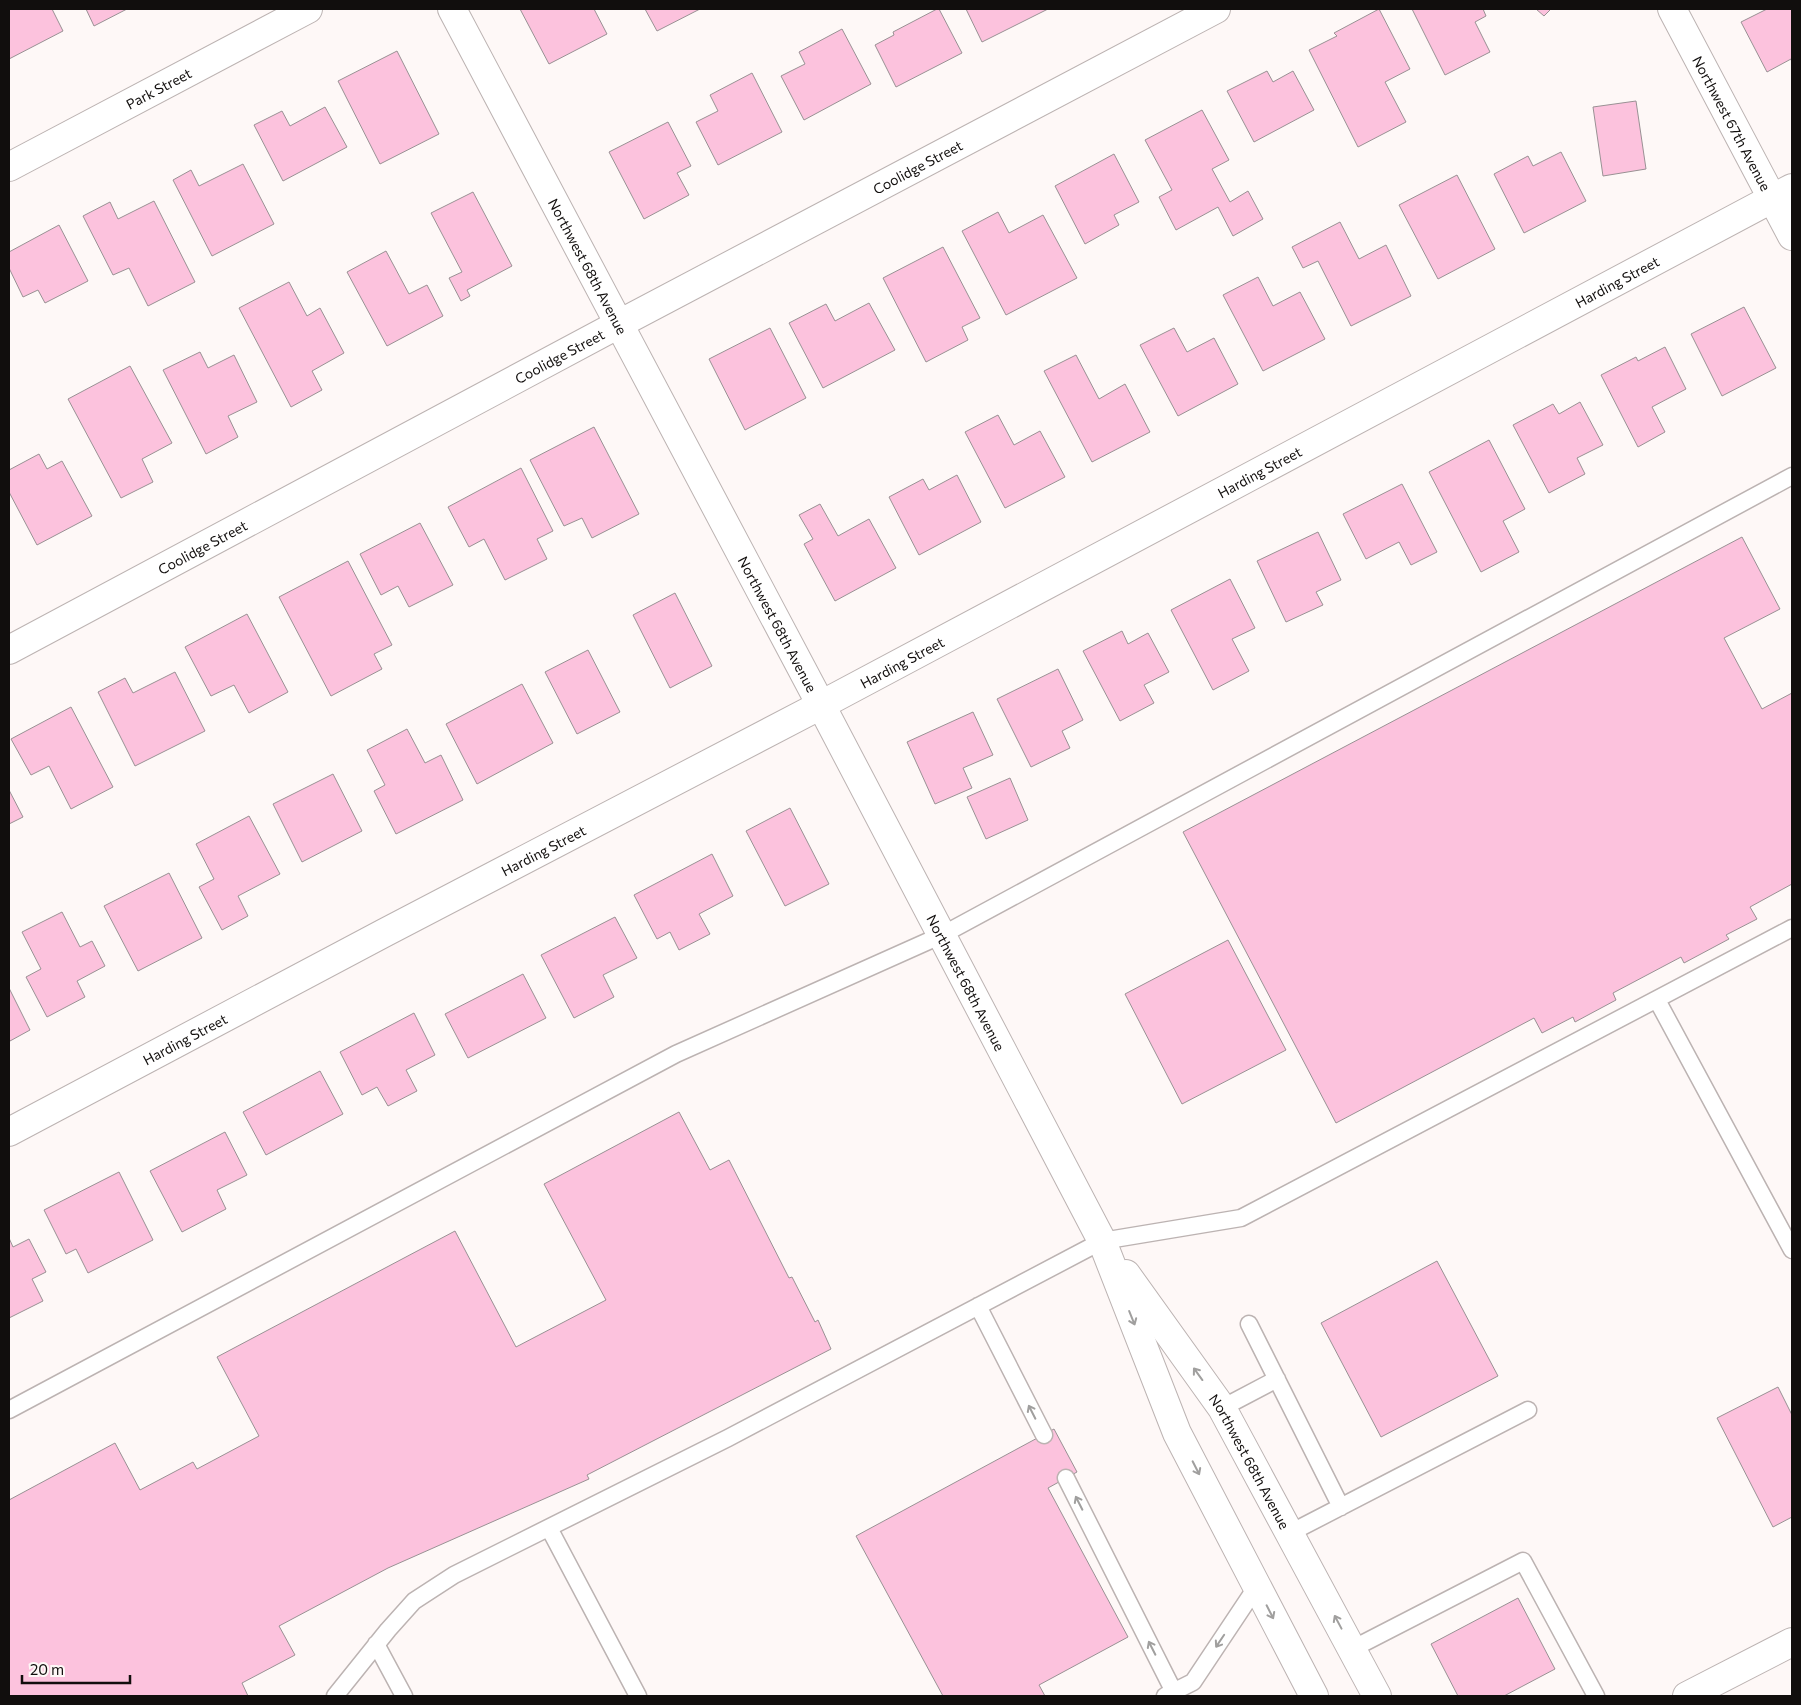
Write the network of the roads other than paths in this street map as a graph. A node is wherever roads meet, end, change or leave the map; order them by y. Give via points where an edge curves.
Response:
1 (308, 9) edge
2 (452, 9) edge
3 (1216, 9) edge
4 (1672, 9) edge
5 (9, 167) edge
6 (1782, 193) edge
7 (1792, 236) edge
8 (619, 324) junction
9 (1792, 476) edge
10 (9, 650) edge
11 (821, 705) junction
12 (1792, 928) edge
13 (942, 935) junction
14 (1657, 1000) junction
15 (9, 1132) edge
16 (1102, 1241) junction
17 (1792, 1250) edge
18 (978, 1306) junction
19 (1249, 1324) dead end
20 (1277, 1379) junction
21 (1222, 1408) junction
22 (9, 1410) edge
23 (1528, 1410) dead end
24 (1044, 1435) dead end
25 (1066, 1478) dead end
26 (1342, 1507) junction
27 (549, 1528) junction
28 (1290, 1533) junction
29 (1257, 1586) junction
30 (1792, 1642) edge
31 (376, 1644) junction
32 (1352, 1649) junction
33 (1170, 1694) edge
34 (335, 1696) edge
35 (404, 1696) edge
36 (638, 1696) edge
37 (1314, 1696) edge
38 (1377, 1696) edge
39 (1596, 1696) edge
40 (1687, 1696) edge

1 - 5 street, Park Street
2 - 8 street, Northwest 68th Avenue
3 - 8 street, Coolidge Street
4 - 6 street, Northwest 67th Avenue
6 - 7 street, Northwest 67th Avenue
6 - 11 street, Harding Street
8 - 10 street, Coolidge Street
8 - 11 street, Northwest 68th Avenue
9 - 13 lane
11 - 13 street, Northwest 68th Avenue
11 - 15 street, Harding Street
12 - 14 lane
13 - 16 street, Northwest 68th Avenue
13 - 22 lane via 676,1054
14 - 16 lane via 1241,1218
14 - 17 lane
16 - 18 lane
21 -> 16 street, Northwest 68th Avenue
16 -> 29 street, Northwest 68th Avenue via 1178,1433
24 -> 18 lane
18 - 27 lane
19 - 20 lane
20 - 21 lane
20 - 26 lane
21 - 28 street, Northwest 68th Avenue
23 - 26 lane
33 -> 25 lane
26 - 28 lane
27 - 31 lane via 454,1576 414,1601
27 - 36 lane
32 -> 28 street, Northwest 68th Avenue
29 -> 33 lane via 1193,1682
29 -> 37 street, Northwest 68th Avenue
30 - 40 street
31 - 34 lane
31 - 35 lane
32 - 38 street, Northwest 68th Avenue
32 - 39 lane via 1523,1561

